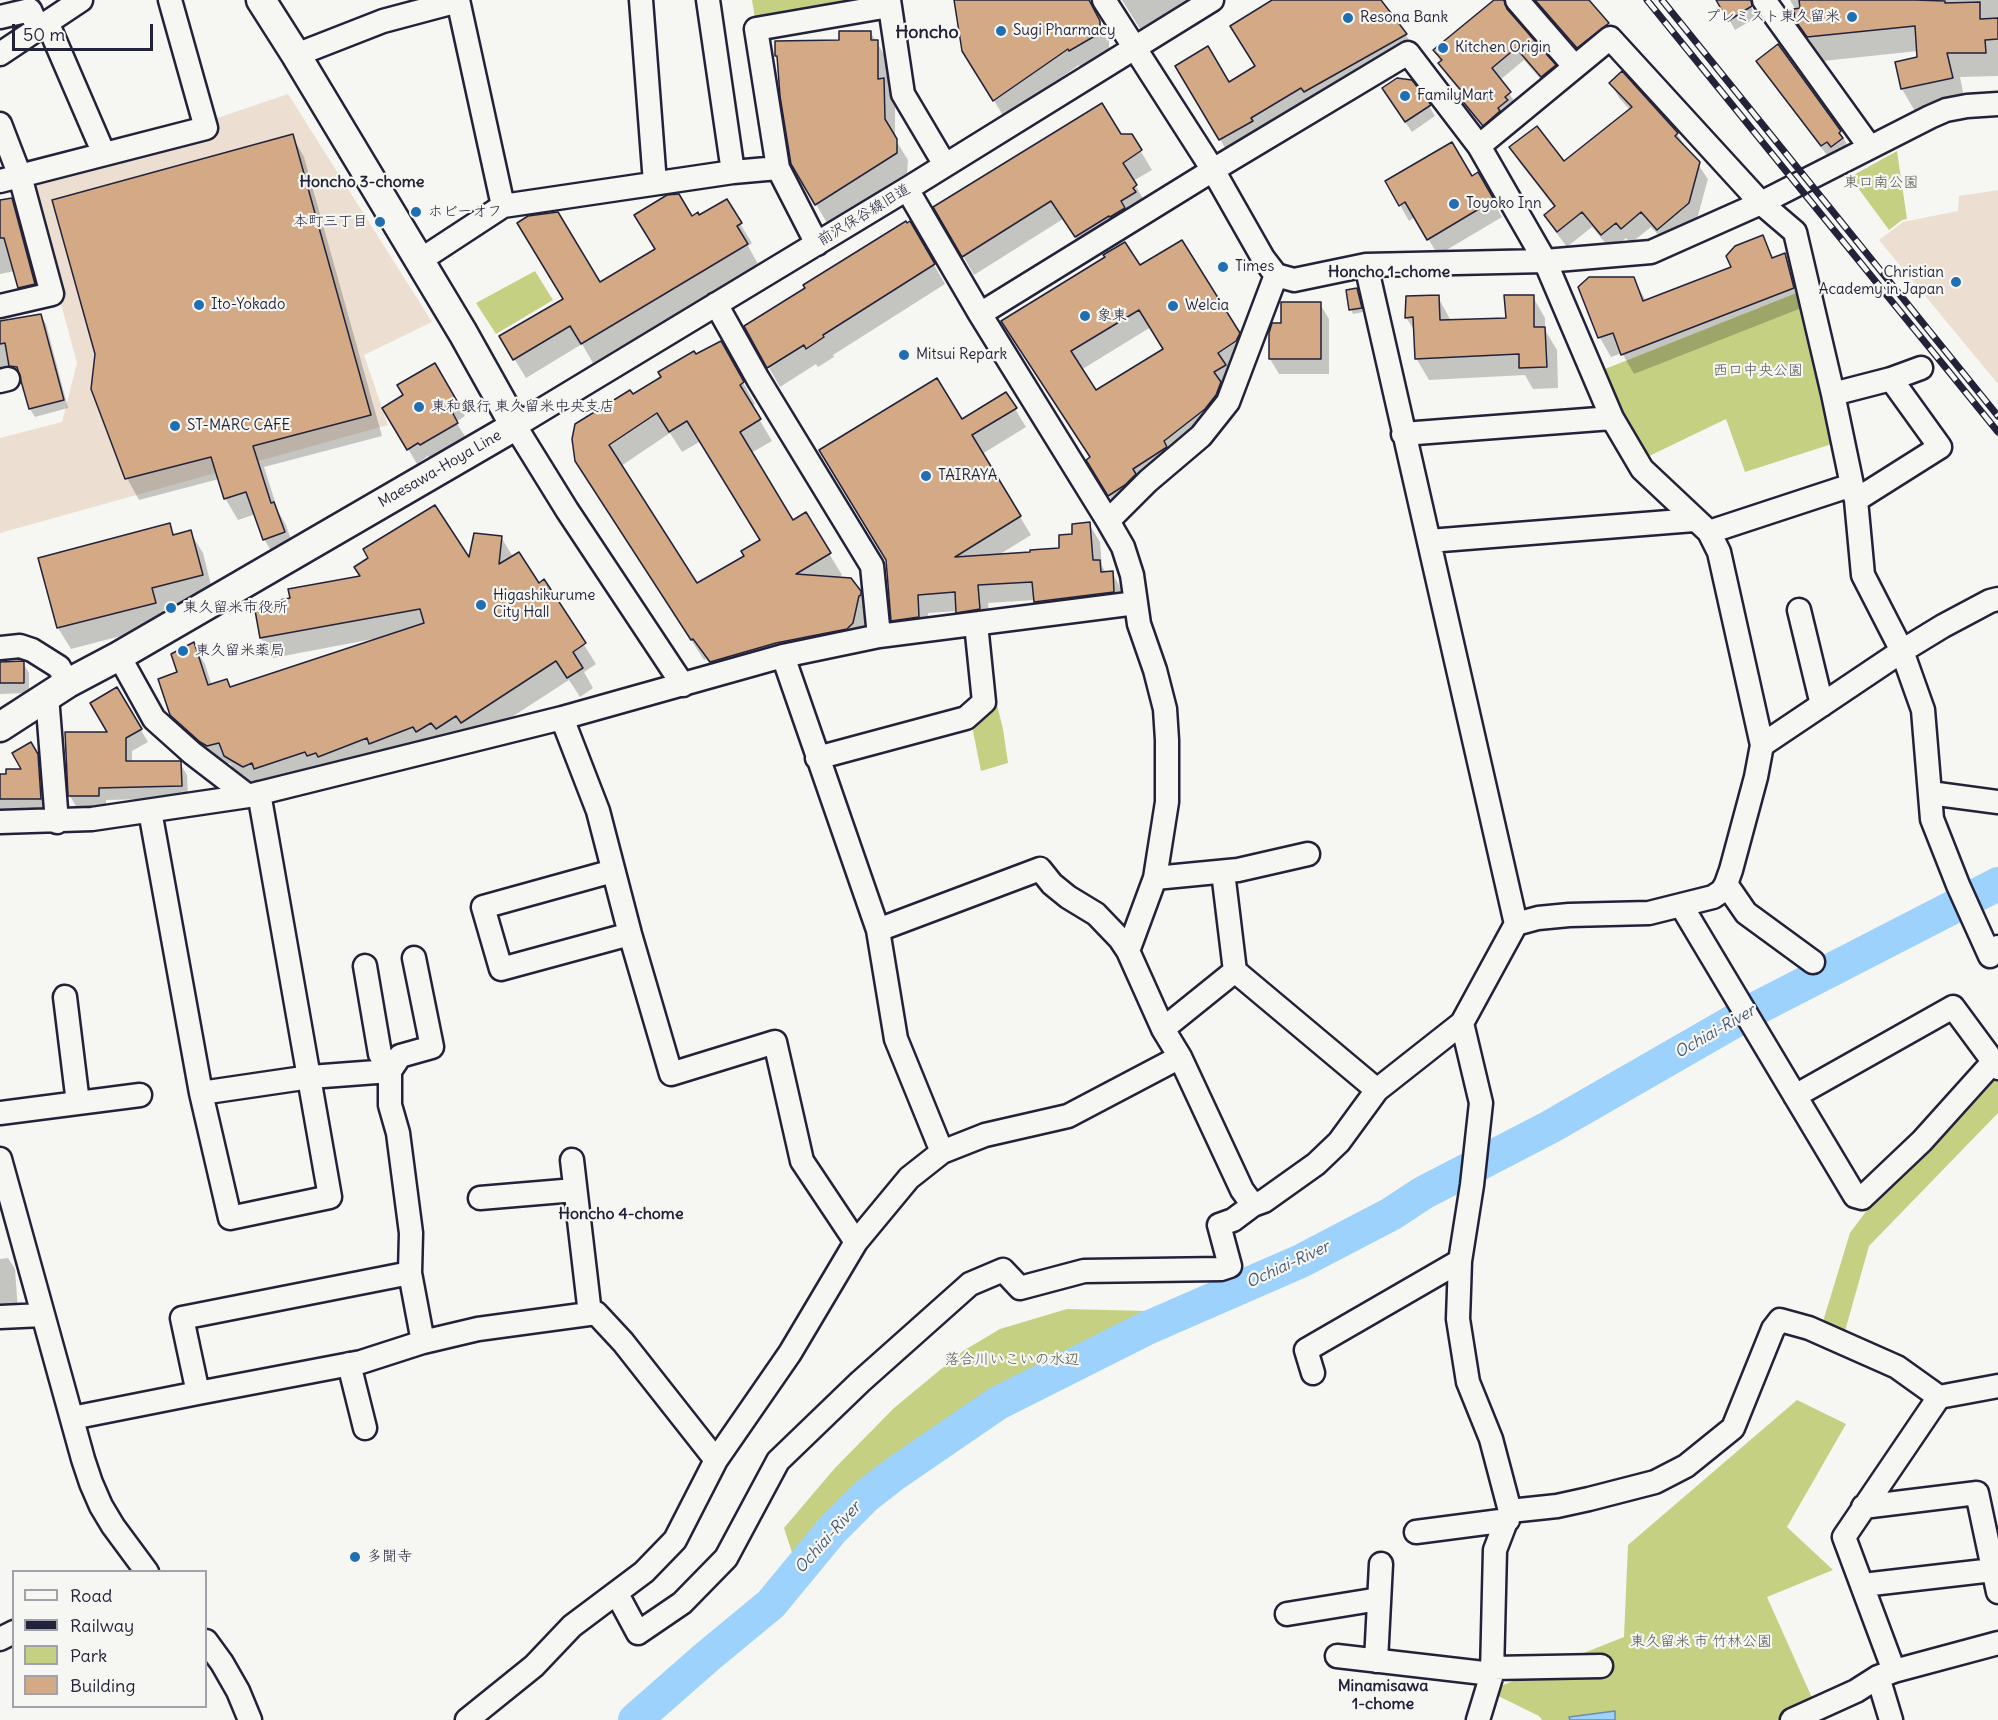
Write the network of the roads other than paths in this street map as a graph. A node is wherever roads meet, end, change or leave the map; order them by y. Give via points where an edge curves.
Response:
1 (170, 0) edge
2 (261, 0) edge
3 (458, 0) edge
4 (641, 0) edge
5 (708, 0) edge
6 (1104, 0) edge
7 (1212, 0) edge
8 (1517, 0) edge
9 (1764, 0) edge
10 (71, 3) edge
11 (889, 3) edge
12 (0, 17) edge
13 (43, 25) junction
14 (1134, 49) junction
15 (0, 54) edge
16 (296, 55) junction
17 (1575, 67) junction
18 (1998, 104) edge
19 (0, 124) edge
20 (1479, 146) junction
21 (1869, 146) junction
22 (104, 154) junction
23 (945, 165) junction
24 (778, 168) junction
25 (1213, 170) junction
26 (733, 172) junction
27 (10, 178) edge
28 (655, 183) junction
29 (907, 189) junction
30 (1761, 203) junction
31 (502, 206) junction
32 (817, 244) junction
33 (419, 261) junction
34 (1545, 261) junction
35 (1366, 265) junction
36 (1276, 275) junction
37 (716, 304) junction
38 (0, 306) edge
39 (980, 314) junction
40 (1921, 368) dead end
41 (1891, 379) junction
42 (1833, 394) junction
43 (1612, 418) junction
44 (514, 426) junction
45 (1403, 434) junction
46 (1854, 493) junction
47 (1108, 521) junction
48 (1701, 526) junction
49 (1429, 541) junction
50 (1998, 599) edge
51 (1136, 603) junction
52 (1799, 610) dead end
53 (976, 624) junction
54 (879, 636) junction
55 (0, 648) edge
56 (1902, 651) junction
57 (120, 656) junction
58 (783, 656) junction
59 (683, 685) junction
60 (58, 689) junction
61 (1822, 705) junction
62 (562, 718) junction
63 (0, 727) edge
64 (1762, 745) junction
65 (817, 758) junction
66 (1930, 793) junction
67 (253, 795) junction
68 (1998, 802) edge
69 (150, 811) junction
70 (0, 822) edge
71 (57, 822) junction
72 (1308, 854) dead end
73 (614, 871) junction
74 (1223, 872) junction
75 (1155, 878) junction
76 (1726, 884) junction
77 (1681, 905) junction
78 (1516, 924) junction
79 (878, 930) junction
80 (630, 934) junction
81 (1998, 947) edge
82 (1128, 951) junction
83 (414, 958) dead end
84 (1813, 962) dead end
85 (365, 966) dead end
86 (1235, 971) junction
87 (65, 997) dead end
88 (1462, 1023) junction
89 (1163, 1029) junction
90 (1180, 1057) junction
91 (1995, 1065) edge
92 (390, 1071) junction
93 (310, 1077) junction
94 (1377, 1090) junction
95 (201, 1094) junction
96 (140, 1095) dead end
97 (1795, 1096) junction
98 (78, 1103) junction
99 (0, 1113) edge
100 (942, 1152) junction
101 (0, 1159) edge
102 (572, 1160) dead end
103 (575, 1190) junction
104 (480, 1198) dead end
105 (1253, 1205) junction
106 (856, 1242) junction
107 (1460, 1261) junction
108 (410, 1273) junction
109 (590, 1314) junction
110 (43, 1315) junction
111 (0, 1317) edge
112 (423, 1342) junction
113 (349, 1364) junction
114 (1313, 1373) dead end
115 (1998, 1386) edge
116 (198, 1393) junction
117 (1939, 1397) junction
118 (72, 1418) junction
119 (365, 1428) dead end
120 (716, 1460) junction
121 (1863, 1508) junction
122 (1509, 1516) junction
123 (1416, 1532) dead end
124 (1381, 1564) dead end
125 (145, 1570) edge
126 (1993, 1570) junction
127 (1863, 1585) junction
128 (1998, 1592) edge
129 (617, 1594) junction
130 (1379, 1599) junction
131 (1287, 1614) dead end
132 (207, 1642) edge
133 (1998, 1643) edge
134 (1336, 1656) dead end
135 (1376, 1660) junction
136 (1601, 1666) dead end
137 (1492, 1671) junction
138 (1886, 1674) junction
139 (1795, 1719) edge
140 (250, 1720) edge
141 (467, 1720) edge
142 (1478, 1720) edge
143 (1891, 1720) edge

1 - 22 street via 206,129
2 - 16 main road, Maesawa-Hoya Line
3 - 16 street via 383,21
3 - 31 street
4 - 28 street
5 - 26 street
6 - 14 street
7 - 14 street, 前沢保谷線旧道
8 - 17 street
9 - 21 street
10 - 13 street
11 - 23 street via 903,94
11 - 24 street via 756,29
12 - 13 street via 30,10
13 - 15 street
13 - 22 street
14 - 23 street, 前沢保谷線旧道
14 - 25 street
16 - 33 main road, Maesawa-Hoya Line
17 - 20 street
17 - 30 street via 1610,38
18 - 21 street via 1946,110
19 - 27 street
20 - 25 street via 1408,53
20 - 34 street
21 - 30 street
22 - 27 street
23 - 29 street, 前沢保谷線旧道
24 - 26 street
24 - 32 street
25 - 36 street
25 - 39 street
26 - 28 street
27 - 38 street via 52,294
28 - 31 street
29 - 32 street, 前沢保谷線旧道
29 - 39 street
30 - 34 street via 1651,252
30 - 42 street via 1795,232
31 - 33 street
32 - 37 street, 前沢保谷線旧道
33 - 44 main road, Maesawa-Hoya Line
34 - 35 street
34 - 43 street
35 - 36 street via 1294,280
35 - 45 street
36 - 47 street via 1228,402 1201,436
37 - 44 street, 前沢保谷線旧道
37 - 54 street via 872,566
39 - 47 street
40 - 41 street
41 - 42 street
41 - 46 street via 1940,447
42 - 46 street
43 - 45 street
43 - 48 street via 1642,469
44 - 57 main road, Maesawa-Hoya Line
44 - 59 street
45 - 49 street
46 - 48 street
46 - 56 street via 1863,575
47 - 51 street via 1123,547
48 - 49 street
48 - 64 street via 1719,552
49 - 78 street
50 - 56 street
51 - 53 street
51 - 75 street via 1165,709 1167,802
52 - 61 street
53 - 54 street
53 - 65 street via 984,702 966,718
54 - 58 street
55 - 60 street via 20,646 59,667
56 - 61 street
56 - 66 street via 1923,710
57 - 60 main road, Maesawa-Hoya Line
57 - 67 street via 154,719 192,753
58 - 59 street
58 - 65 street
59 - 62 street
60 - 63 main road, Maesawa-Hoya Line
60 - 71 street
61 - 64 street
62 - 67 street
62 - 73 street via 598,811
64 - 76 street
65 - 79 street
66 - 68 street
66 - 81 street via 1932,819 1990,956
67 - 69 street
67 - 93 street
69 - 71 street
69 - 95 street
70 - 71 street
72 - 74 street
73 - 80 street
73 - 80 street via 483,907 501,969
74 - 75 street
74 - 86 street
75 - 82 street
76 - 77 street via 1713,897
76 - 84 street via 1746,913
77 - 78 street via 1649,913 1569,915
77 - 97 street
78 - 88 street
79 - 82 street via 1040,869 1068,897 1096,914
79 - 100 street via 896,1040
80 - 106 street via 671,1074 775,1042 802,1161
82 - 89 street
83 - 92 street via 432,1047 400,1056
85 - 92 street via 380,1054
86 - 89 street
86 - 94 street
87 - 98 street
88 - 94 street
88 - 107 street via 1480,1103
89 - 90 street
90 - 100 street via 1068,1116 985,1135
90 - 105 street via 1242,1190
91 - 97 street via 1953,1007
91 - 97 street via 1862,1198 1855,1196
92 - 93 street
92 - 108 street via 390,1105 398,1133 411,1233
93 - 95 street
93 - 95 street via 330,1197 230,1218
94 - 105 street via 1339,1142 1316,1164
96 - 98 street
98 - 99 street
100 - 106 street via 909,1178
101 - 110 street
102 - 103 street
103 - 104 street
103 - 109 street
105 - 129 street via 1219,1225 1230,1266 1221,1269 1084,1271 1020,1288 1003,1270 970,1284 778,1461 726,1558 682,1603 638,1633
106 - 120 street via 790,1353
107 - 114 street via 1305,1350
107 - 122 street via 1458,1318 1468,1382 1491,1439
108 - 112 street
108 - 116 street via 182,1318
109 - 112 street via 478,1329
109 - 120 street via 596,1313 623,1342
110 - 111 street
110 - 118 street
112 - 113 street
113 - 116 street
113 - 119 street
115 - 117 street
116 - 118 street
117 - 121 street
117 - 122 street via 1897,1367 1809,1328 1779,1320 1733,1428 1686,1466 1655,1482
118 - 125 street via 101,1506
120 - 129 street via 675,1540
121 - 126 street via 1977,1493
121 - 127 street via 1844,1537
122 - 123 street
122 - 137 street via 1495,1550
124 - 130 street
126 - 127 street
126 - 128 street
127 - 138 street
129 - 141 street via 572,1626 534,1666
130 - 131 street
130 - 135 street
132 - 140 street via 238,1691
133 - 138 street
134 - 135 street
135 - 137 street
136 - 137 street
137 - 142 street
138 - 139 street
138 - 143 street

